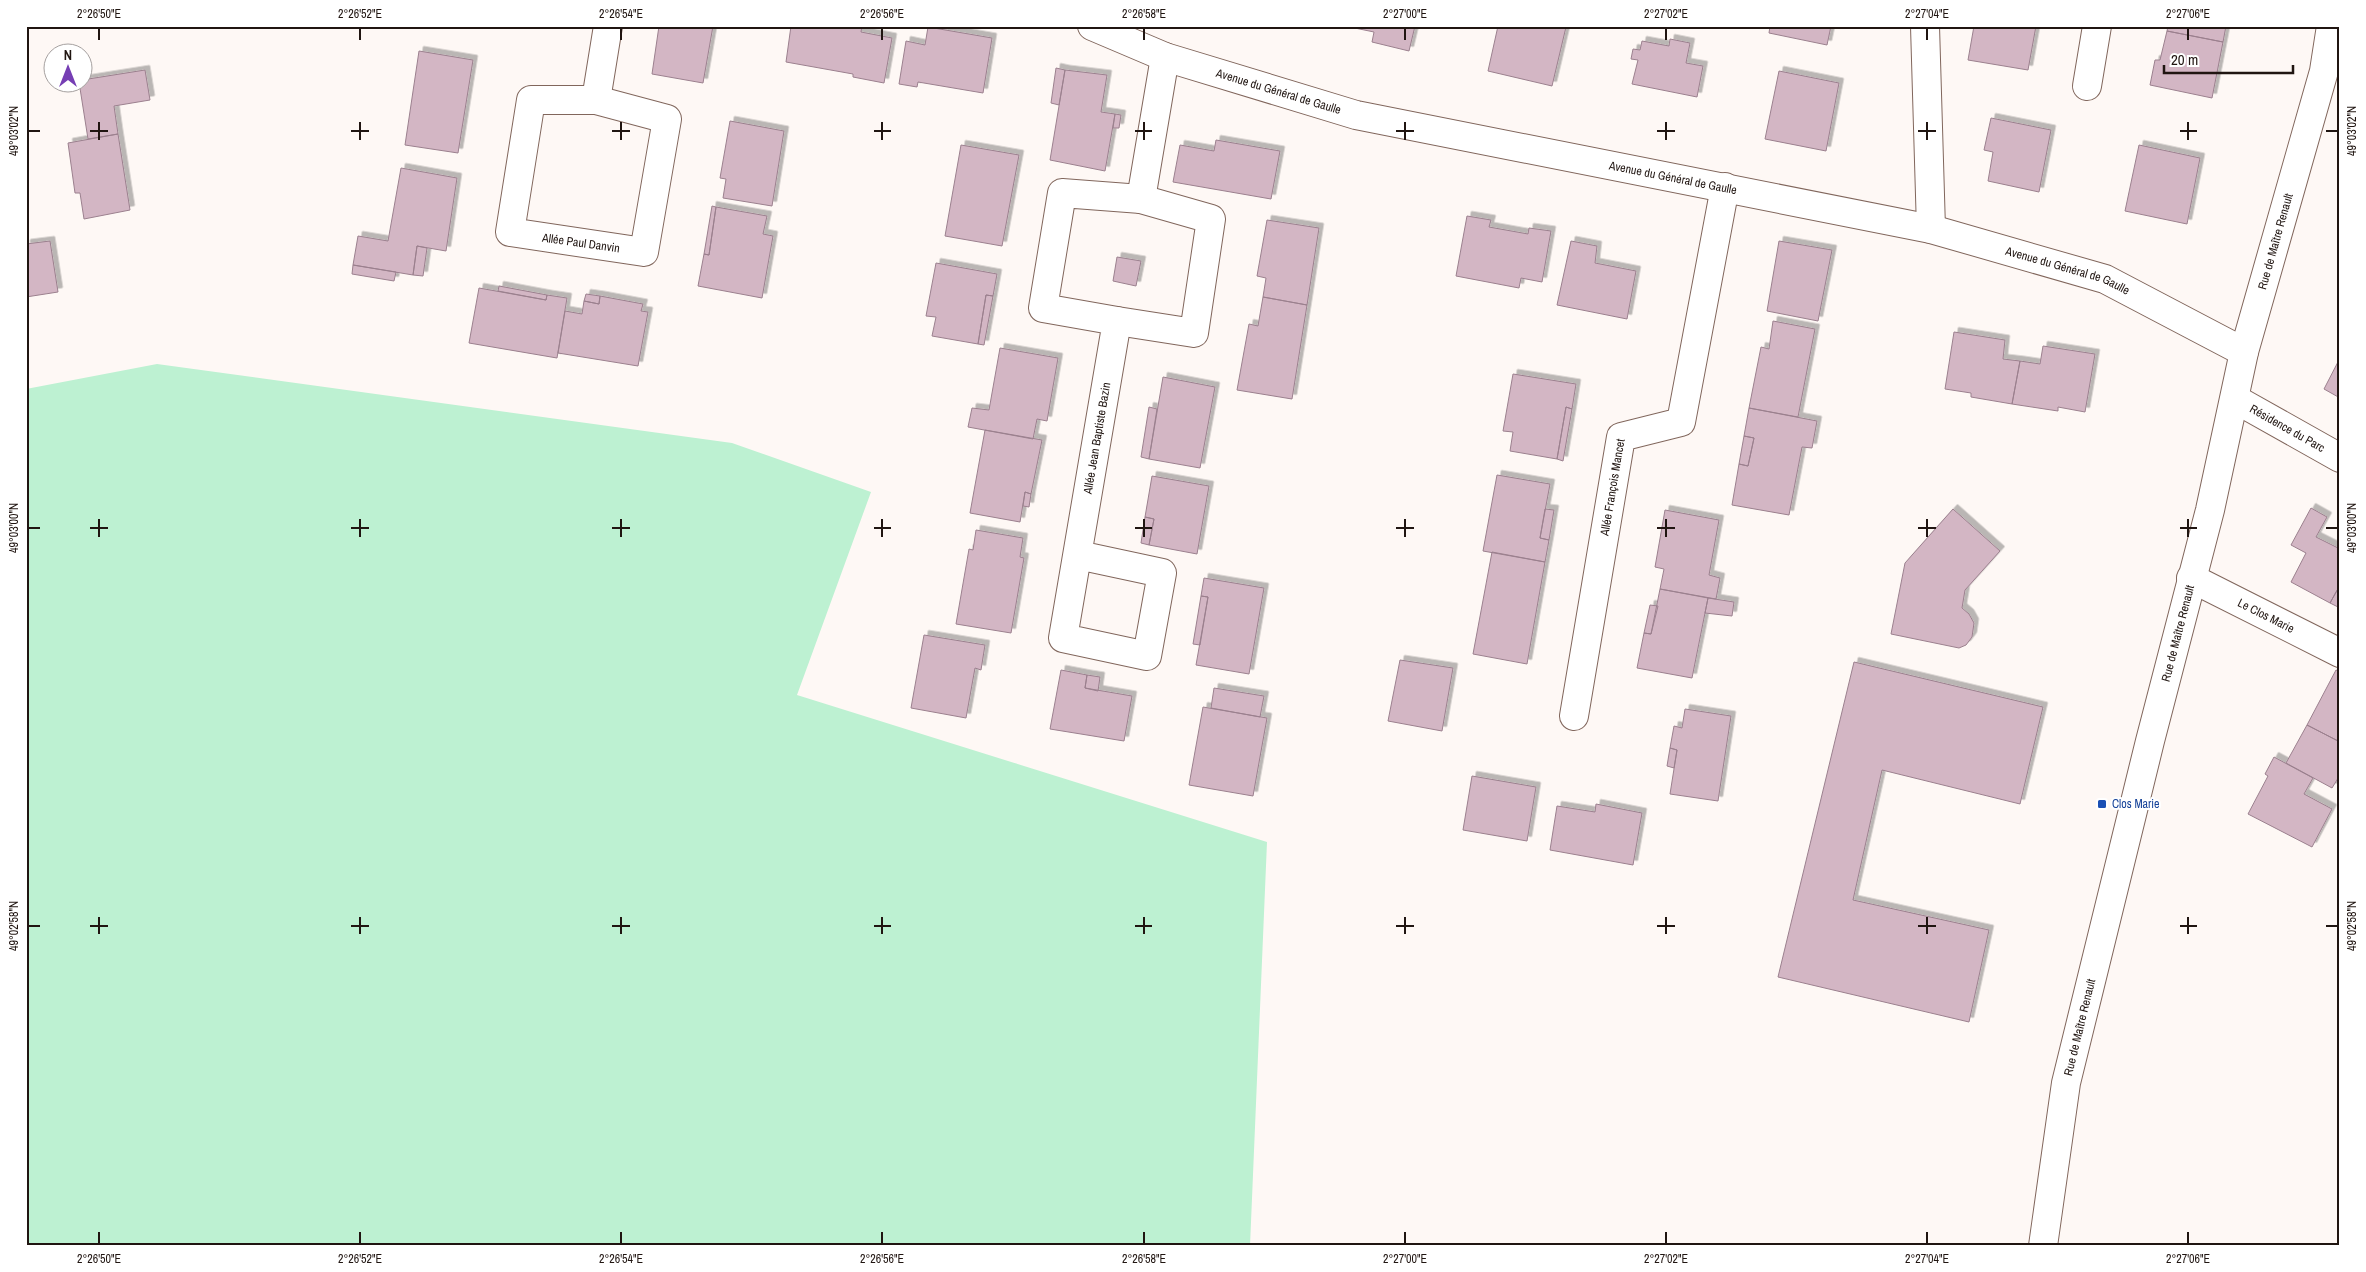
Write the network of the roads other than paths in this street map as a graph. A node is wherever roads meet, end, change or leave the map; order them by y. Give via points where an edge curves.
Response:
1 (608, 26) edge
2 (1092, 26) edge
3 (1925, 26) edge
4 (2097, 26) edge
5 (2331, 26) edge
6 (1166, 58) junction
7 (2087, 86) dead end
8 (596, 100) junction
9 (1725, 187) junction
10 (1142, 199) junction
11 (1931, 229) junction
12 (1117, 321) junction
13 (2244, 352) junction
14 (2235, 399) junction
15 (2340, 458) edge
16 (1078, 555) dead end
17 (2191, 578) junction
18 (2340, 653) edge
19 (1574, 716) dead end
20 (2042, 1246) edge

1 - 8 street
2 - 6 street, Avenue du Général de Gaulle
3 - 11 street
4 - 7 street
5 - 13 street, Rue de Maître Renault via 2324,71
6 - 9 street, Avenue du Général de Gaulle via 1356,115
6 - 10 street
8 - 8 street, Allée Paul Danvin via 531,100 510,232 644,252 667,119
9 - 11 street, Avenue du Général de Gaulle
9 - 19 street, Allée François Mancet via 1681,422 1621,437
10 - 12 street via 1211,219 1194,333
10 - 12 street via 1062,193 1043,308
11 - 13 street, Avenue du Général de Gaulle via 2105,279
12 - 16 street, Allée Jean Baptiste Bazin
13 - 14 street, Rue de Maître Renault
14 - 15 street, Résidence du Parc
14 - 17 street, Rue de Maître Renault
17 - 18 street, Le Clos Marie
17 - 20 street, Rue de Maître Renault via 2066,1083

